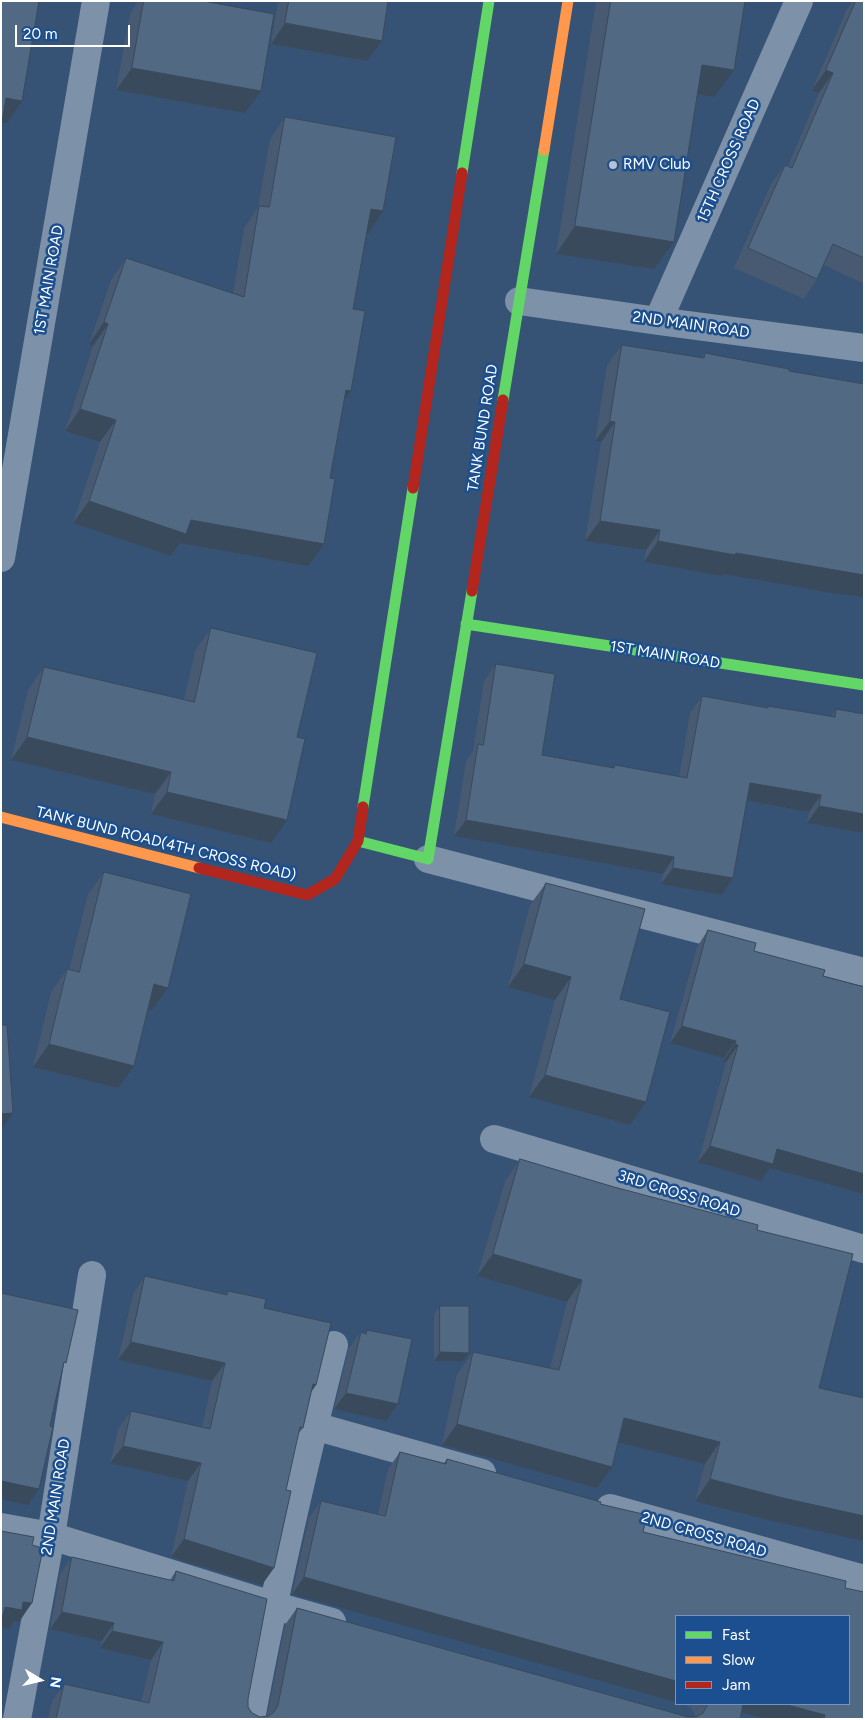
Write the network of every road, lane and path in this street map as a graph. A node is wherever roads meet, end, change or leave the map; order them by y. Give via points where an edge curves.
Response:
1 (96, 1) edge
2 (489, 1) edge
3 (568, 1) edge
4 (799, 1) edge
5 (519, 301) junction
6 (658, 321) junction
7 (864, 348) edge
8 (1, 558) edge
9 (466, 624) junction
10 (864, 685) edge
11 (1, 817) edge
12 (358, 841) junction
13 (428, 860) junction
14 (864, 972) edge
15 (494, 1139) dead end
16 (864, 1249) edge
17 (92, 1275) dead end
18 (334, 1345) dead end
19 (314, 1426) junction
20 (503, 1478) edge
21 (589, 1502) edge
22 (1, 1527) edge
23 (50, 1536) junction
24 (864, 1579) edge
25 (272, 1605) junction
26 (358, 1629) edge
27 (17, 1719) edge
28 (251, 1719) edge

1 - 8 street, 1ST MAIN ROAD
2 - 12 street
3 - 5 street, TANK BUND ROAD
4 - 6 street, 15TH CROSS ROAD
5 - 6 street, 2ND MAIN ROAD
5 - 9 street, TANK BUND ROAD
6 - 7 street, 2ND MAIN ROAD
9 - 10 street, 1ST MAIN ROAD
9 - 13 street, TANK BUND ROAD
11 - 12 street, TANK BUND ROAD(4TH CROSS ROAD) via 307,895 335,879
12 - 13 street
13 - 14 street
15 - 16 street, 3RD CROSS ROAD
17 - 23 street, 2ND MAIN ROAD
18 - 19 street
19 - 20 street
19 - 25 street
21 - 24 street, 2ND CROSS ROAD
22 - 23 street
23 - 25 street
23 - 27 street, 2ND MAIN ROAD
25 - 26 street
25 - 28 street

